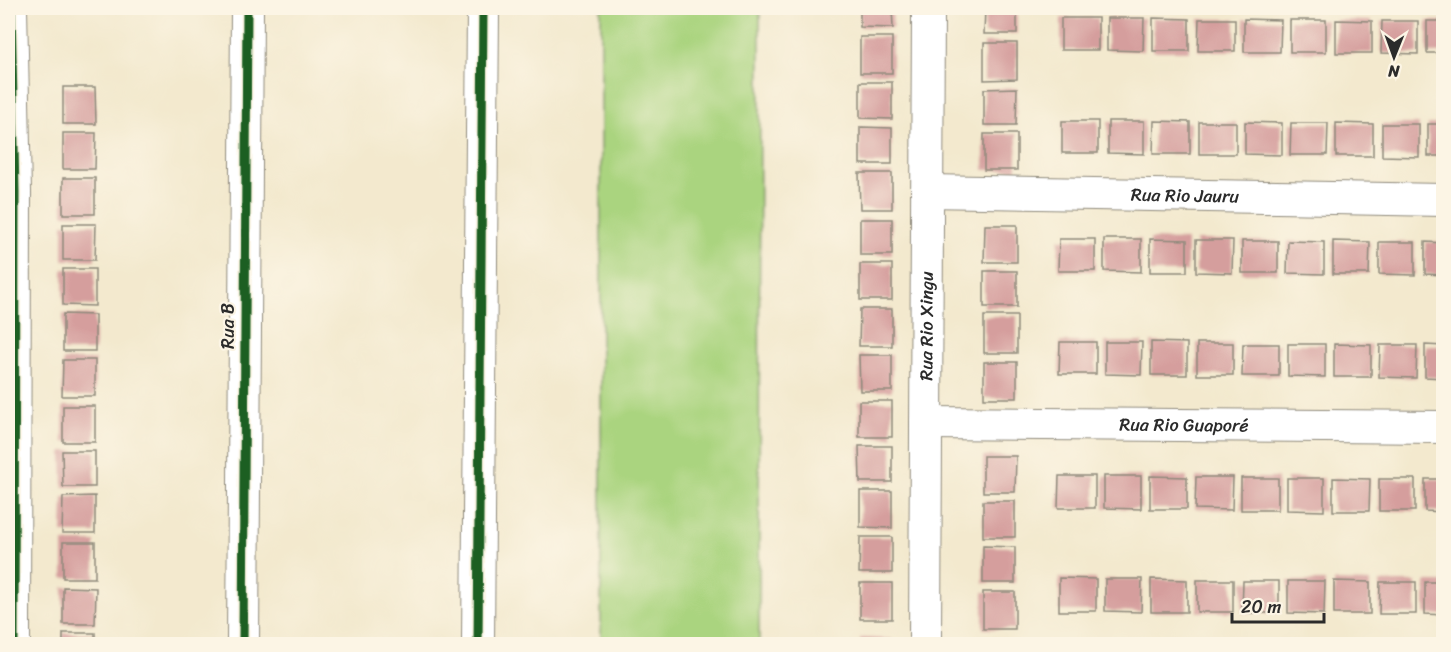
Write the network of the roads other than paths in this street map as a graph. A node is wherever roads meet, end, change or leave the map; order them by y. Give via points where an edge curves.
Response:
1 (11, 8) edge
2 (247, 8) edge
3 (483, 8) edge
4 (928, 8) edge
5 (927, 191) junction
6 (11, 192) edge
7 (1443, 200) edge
8 (11, 416) edge
9 (926, 423) junction
10 (1443, 427) edge
11 (12, 640) edge
12 (243, 645) edge
13 (478, 645) edge
14 (925, 645) edge

1 - 6 street
2 - 12 street, Rua B
3 - 13 street
4 - 5 street, Rua Rio Xingu
5 - 7 street, Rua Rio Jauru
5 - 9 street, Rua Rio Xingu
6 - 8 street
8 - 11 street
9 - 10 street, Rua Rio Guaporé
9 - 14 street, Rua Rio Xingu

